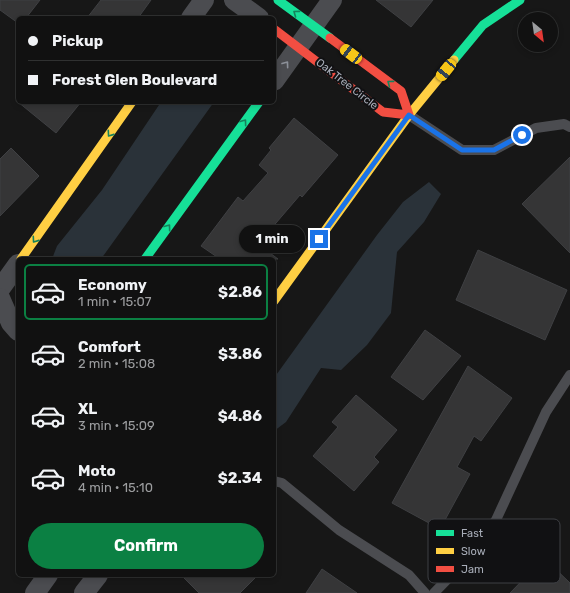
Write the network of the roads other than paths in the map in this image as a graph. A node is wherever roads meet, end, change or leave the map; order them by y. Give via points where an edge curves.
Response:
1 (204, 0) edge
2 (234, 0) edge
3 (278, 0) edge
4 (332, 0) edge
5 (520, 0) edge
6 (192, 16) edge
7 (256, 16) edge
8 (314, 26) junction
9 (276, 30) edge
10 (299, 47) junction
11 (276, 78) edge
12 (131, 104) edge
13 (258, 104) edge
14 (409, 115) junction
15 (570, 127) edge
16 (23, 257) edge
17 (146, 257) edge
18 (16, 267) edge
19 (0, 290) edge
20 (0, 298) edge
21 (276, 298) edge
22 (16, 329) edge
23 (570, 375) edge
24 (276, 482) edge
25 (496, 519) edge
26 (47, 577) edge
27 (96, 577) edge
28 (444, 583) edge
29 (35, 593) edge
30 (84, 593) edge
31 (425, 593) edge
32 (434, 593) edge

1 - 6 street
2 - 7 street
8 -> 3 street
4 - 8 street
5 - 14 street via 483,25
8 - 10 street
14 -> 8 street via 401,91
9 - 10 street, Oak Tree Circle
11 -> 10 street
10 - 14 street, Oak Tree Circle via 383,112
12 -> 16 street
17 -> 13 street
14 - 15 lane via 462,150 494,150 536,128 564,124
14 - 21 street
18 - 19 street
20 - 22 street
23 - 25 lane via 546,412
24 - 31 lane via 282,483 339,530 409,575
26 - 29 street
27 - 30 street
28 - 32 lane

